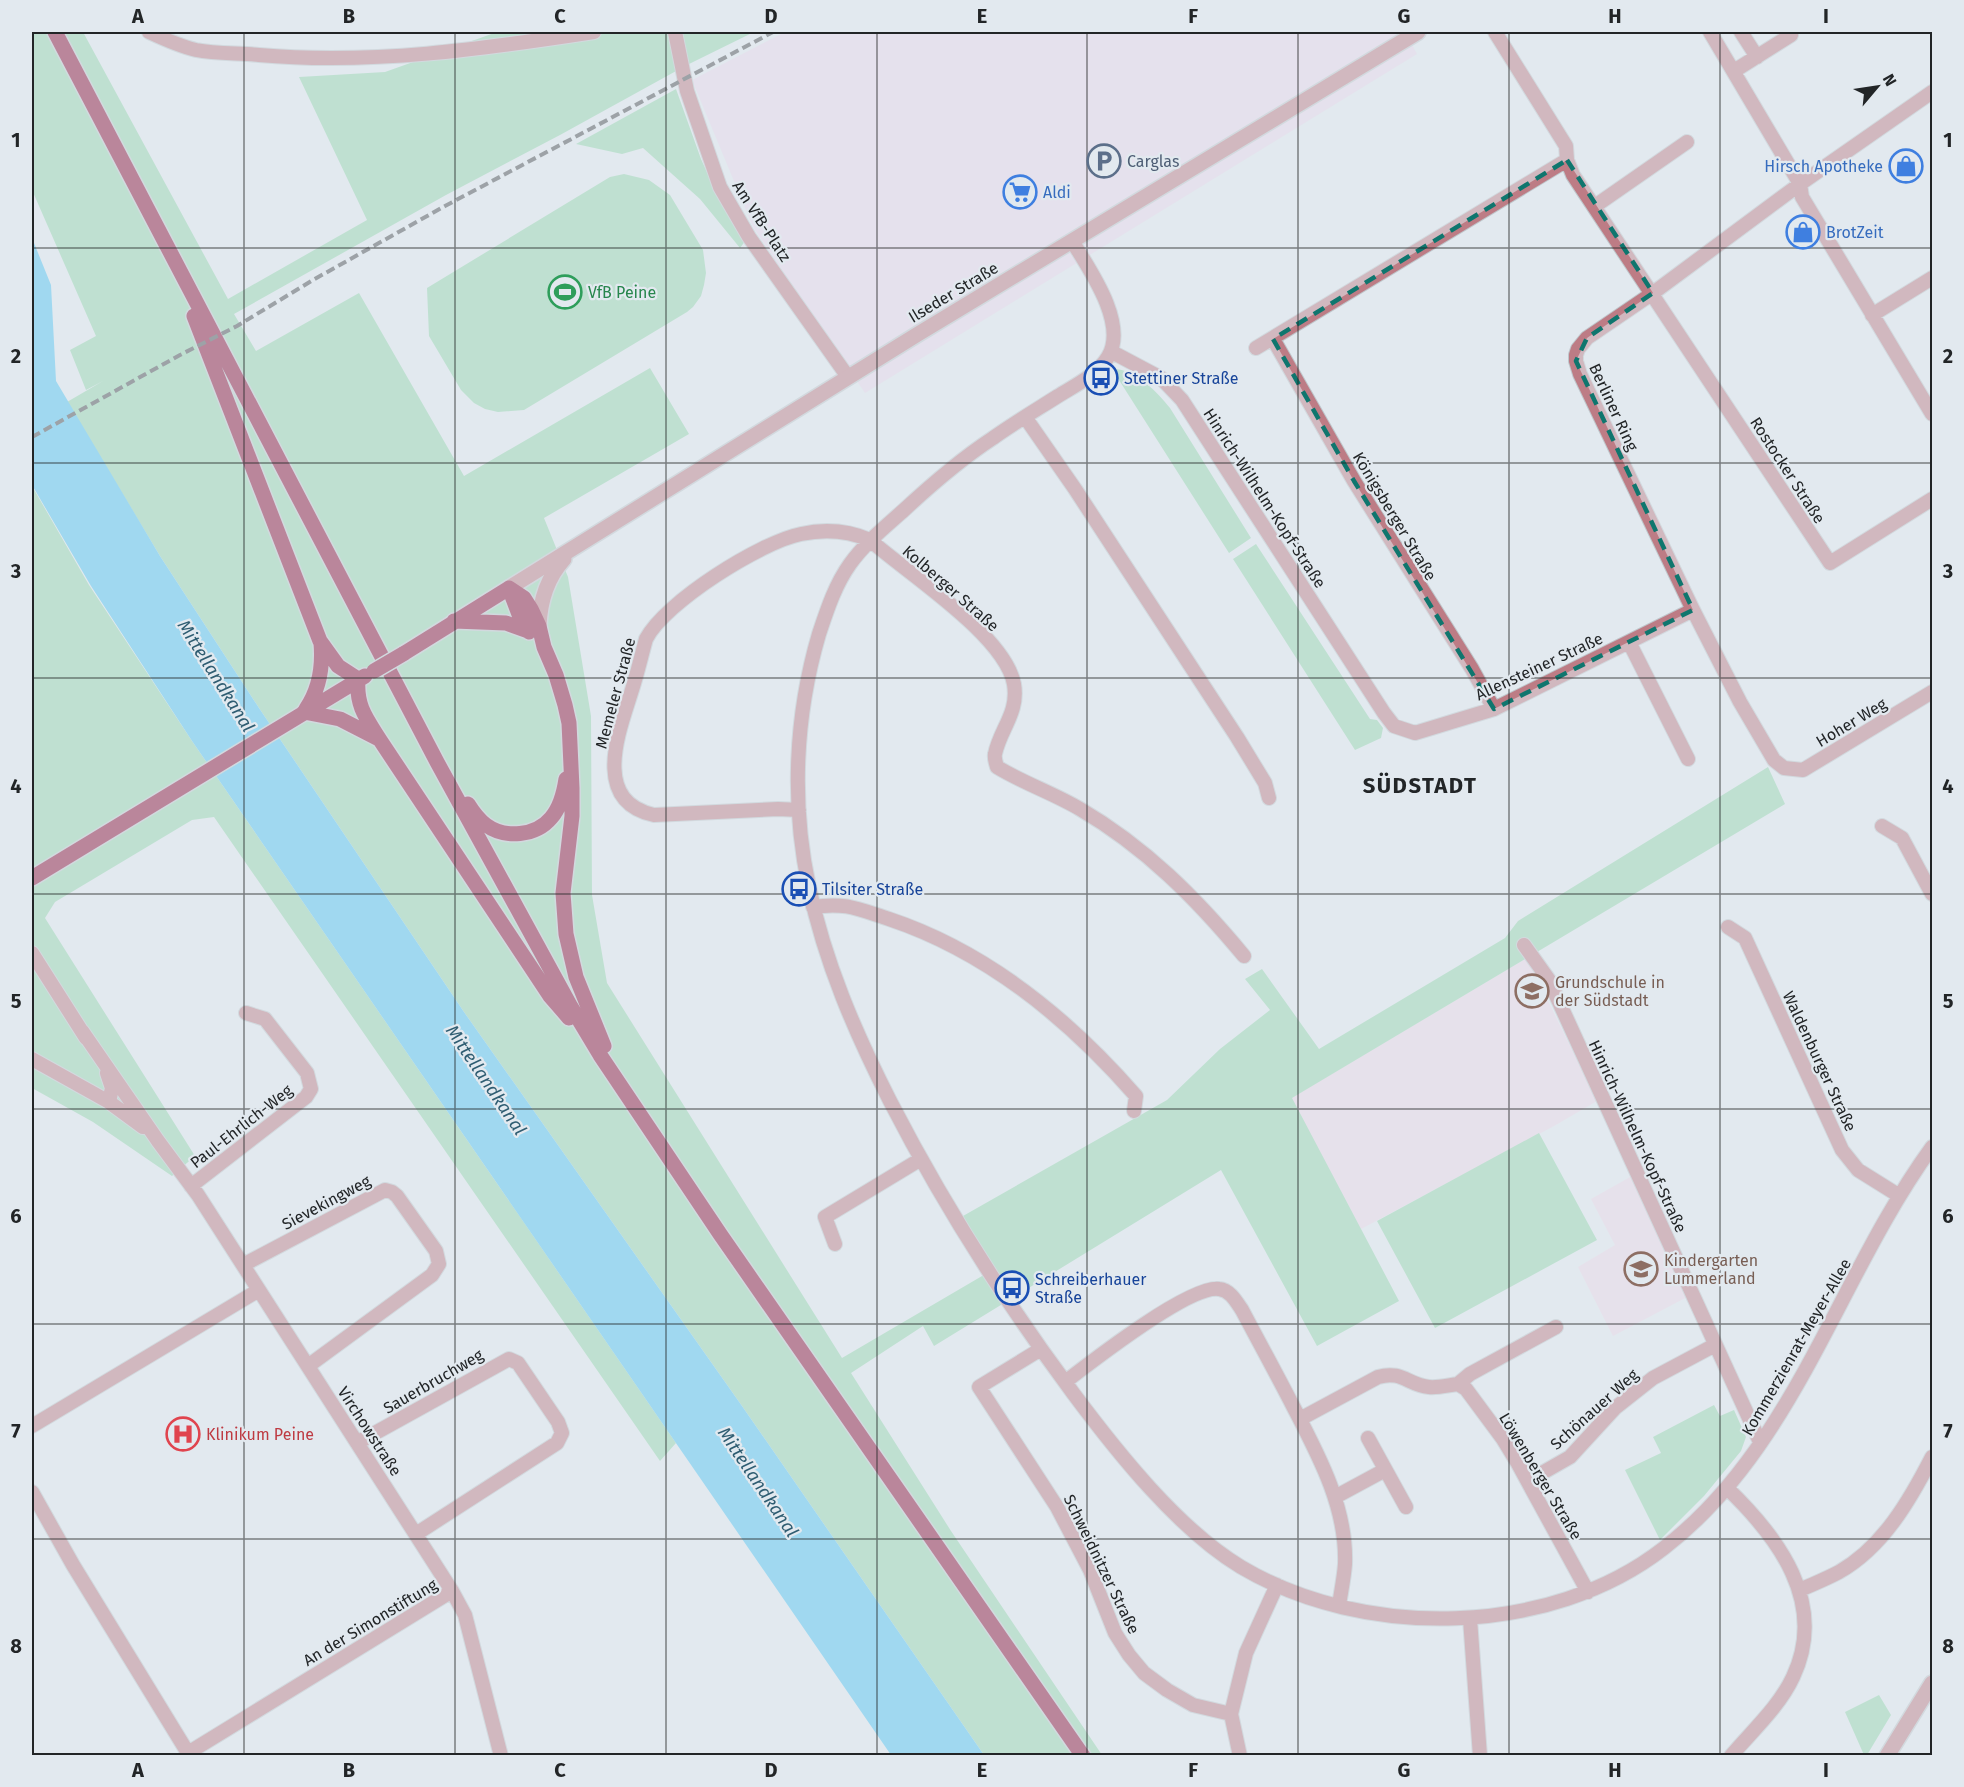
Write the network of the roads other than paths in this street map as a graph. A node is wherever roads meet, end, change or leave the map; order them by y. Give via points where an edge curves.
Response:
1 (55, 32) edge
2 (149, 32) edge
3 (594, 32) edge
4 (675, 32) edge
5 (1418, 32) edge
6 (1495, 32) edge
7 (1710, 32) edge
8 (1741, 32) edge
9 (1791, 35) dead end
10 (1757, 57) junction
11 (1734, 71) junction
12 (1932, 92) edge
13 (1688, 142) dead end
14 (1567, 160) junction
15 (1800, 184) junction
16 (1595, 206) junction
17 (1072, 241) junction
18 (167, 246) junction
19 (1932, 278) edge
20 (1653, 293) junction
21 (1872, 315) junction
22 (1273, 339) junction
23 (1256, 348) dead end
24 (1112, 352) junction
25 (848, 377) junction
26 (1932, 414) edge
27 (1025, 417) junction
28 (1932, 499) edge
29 (870, 540) junction
30 (570, 552) junction
31 (509, 588) junction
32 (1693, 610) junction
33 (454, 621) junction
34 (534, 629) junction
35 (320, 640) junction
36 (1629, 642) junction
37 (358, 679) junction
38 (1932, 692) edge
39 (1494, 709) junction
40 (304, 712) junction
41 (1394, 726) joint
42 (380, 740) junction
43 (570, 758) junction
44 (1688, 759) dead end
45 (437, 762) junction
46 (1784, 768) joint
47 (1269, 798) dead end
48 (799, 810) junction
49 (1882, 826) dead end
50 (34, 878) edge
51 (1932, 894) edge
52 (813, 907) junction
53 (1728, 927) dead end
54 (1524, 945) dead end
55 (32, 953) edge
56 (1244, 956) dead end
57 (246, 1013) dead end
58 (82, 1031) junction
59 (600, 1055) junction
60 (32, 1059) edge
61 (619, 1082) junction
62 (109, 1102) junction
63 (1134, 1111) dead end
64 (158, 1141) junction
65 (1932, 1147) edge
66 (921, 1159) junction
67 (191, 1186) junction
68 (1898, 1196) junction
69 (835, 1244) dead end
70 (243, 1265) junction
71 (259, 1290) junction
72 (1556, 1327) dead end
73 (1715, 1345) junction
74 (1041, 1350) junction
75 (308, 1366) junction
76 (1065, 1382) junction
77 (1458, 1384) junction
78 (1300, 1419) junction
79 (32, 1426) edge
80 (1368, 1438) dead end
81 (1760, 1442) junction
82 (357, 1443) junction
83 (1932, 1457) edge
84 (1385, 1470) junction
85 (1528, 1481) junction
86 (1727, 1488) junction
87 (32, 1492) edge
88 (1335, 1497) junction
89 (1406, 1507) dead end
90 (416, 1534) junction
91 (1278, 1585) junction
92 (1800, 1590) junction
93 (452, 1591) junction
94 (1588, 1592) junction
95 (1339, 1605) junction
96 (1470, 1619) junction
97 (1932, 1683) edge
98 (1231, 1714) junction
99 (501, 1755) edge
100 (1083, 1755) edge
101 (1240, 1755) edge
102 (1480, 1755) edge
103 (1731, 1755) edge
104 (1888, 1755) edge

1 - 18 main road
2 - 3 street via 196,50 350,59 456,52
4 - 25 street, Am VfB-Platz via 687,91 720,187 749,237
5 - 17 street, Ilseder Straße
6 - 14 street via 1566,146
7 - 11 street
8 - 10 street
9 - 10 street
10 - 11 street
11 - 15 street
12 - 15 street, Berliner Ring
13 - 16 street
14 - 16 street
14 - 22 street
15 - 20 street, Berliner Ring
15 - 21 street via 1802,197
16 - 20 street
17 - 24 street via 1111,316
17 - 25 street, Ilseder Straße
18 - 35 main road
18 - 45 main road
19 - 21 street
20 - 28 street, Rostocker Straße via 1830,563
20 - 32 street, Berliner Ring via 1587,338 1578,349 1576,361
21 - 26 street
22 - 23 street
22 - 39 street, Königsberger Straße via 1354,481
24 - 27 street, Kommerzienrat-Meyer-Allee via 1084,380
24 - 41 street, Hinrich-Wilhelm-Kopf-Straße via 1161,378 1182,400
25 - 30 street, Ilseder Straße
27 - 29 street, Kommerzienrat-Meyer-Allee via 958,463
27 - 47 street via 1237,738 1265,783
29 - 48 street, Kommerzienrat-Meyer-Allee via 839,583 810,664 799,744
29 - 48 street, Memeler Straße via 856,534 799,534 740,562 672,608 646,639 617,739 614,768 619,788 626,800 644,813
29 - 56 street, Kolberger Straße via 974,626 1009,668 1014,698 994,755 997,767 1082,810 1144,852 1186,890
30 - 31 street, Ilseder Straße
30 - 34 street via 550,578
31 - 33 main road
31 - 34 main road via 524,598
32 - 36 street, Allensteiner Straße
32 - 46 street, Berliner Ring via 1745,712 1774,760
33 - 34 main road via 506,623
33 - 37 main road, bridge
34 - 43 main road via 566,705
35 - 37 main road via 338,666
35 - 40 main road via 319,677
36 - 39 street, Allensteiner Straße
36 - 44 street, Allensteiner Straße
37 - 40 main road
37 - 42 main road via 360,708
38 - 46 street, Hoher Weg via 1803,770
39 - 41 street, Allensteiner Straße via 1415,733
40 - 42 main road via 351,723
40 - 50 main road
42 - 59 main road via 550,996
43 - 45 main road via 559,805 551,818 519,834 487,826
43 - 61 main road via 572,816 564,893 566,934 576,977
45 - 59 main road via 548,968
48 - 52 street, Kommerzienrat-Meyer-Allee
49 - 51 street via 1902,838
52 - 63 street via 851,906 931,935 985,963 1077,1034 1136,1096
52 - 66 street, Kommerzienrat-Meyer-Allee via 839,992
53 - 68 street, Waldenburger Straße via 1745,938 1842,1150 1858,1170
54 - 73 street, Hinrich-Wilhelm-Kopf-Straße via 1549,980
55 - 58 street, Virchowstraße
57 - 67 street, Paul-Ehrlich-Weg via 266,1019 307,1073 311,1089
58 - 62 street, Virchowstraße via 109,1076
58 - 64 street, Virchowstraße
59 - 61 main road
60 - 62 street, Virchowstraße
61 - 100 main road via 720,1234
62 - 64 street, Virchowstraße
64 - 67 street, Virchowstraße
65 - 68 street, Kommerzienrat-Meyer-Allee
66 - 69 street via 825,1217
66 - 74 street, Kommerzienrat-Meyer-Allee via 986,1269
67 - 70 street, Virchowstraße
68 - 81 street, Kommerzienrat-Meyer-Allee via 1794,1389
70 - 71 street, Virchowstraße
70 - 75 street, Sievekingweg via 385,1190 397,1196 436,1251 439,1264 432,1275
71 - 75 street, Virchowstraße
71 - 79 street
72 - 77 street
73 - 81 street, Hinrich-Wilhelm-Kopf-Straße
73 - 85 street, Schönauer Weg via 1653,1378 1615,1408 1570,1457
74 - 76 street, Kommerzienrat-Meyer-Allee
74 - 98 street, Schweidnitzer Straße via 979,1388 1057,1507 1129,1655 1144,1673 1167,1690 1193,1705
75 - 82 street, Virchowstraße
76 - 78 street via 1170,1307 1210,1288 1221,1289 1232,1295 1242,1310
76 - 91 street, Kommerzienrat-Meyer-Allee via 1125,1460 1205,1542
77 - 78 street via 1430,1387 1386,1374
77 - 85 street, Löwenberger Straße via 1496,1430
78 - 88 street
80 - 84 street
81 - 86 street, Kommerzienrat-Meyer-Allee
82 - 90 street, Virchowstraße
82 - 90 street, Sauerbruchweg via 509,1359 518,1363 558,1422 562,1433 557,1443
83 - 92 street via 1911,1497 1864,1554 1841,1571
84 - 88 street
84 - 89 street
85 - 94 street, Löwenberger Straße
86 - 92 street via 1748,1508 1790,1564
86 - 94 street, Kommerzienrat-Meyer-Allee via 1696,1522 1659,1552
87 - 93 street, An der Simonstiftung via 188,1753
88 - 95 street via 1345,1564
90 - 93 street, Virchowstraße
91 - 95 street, Kommerzienrat-Meyer-Allee
91 - 98 street via 1246,1653
92 - 103 street via 1805,1634 1794,1676 1773,1708
93 - 99 street, An der Simonstiftung via 465,1615
94 - 96 street, Kommerzienrat-Meyer-Allee via 1534,1608
95 - 96 street, Kommerzienrat-Meyer-Allee via 1395,1617
96 - 102 street
97 - 104 street
98 - 101 street

